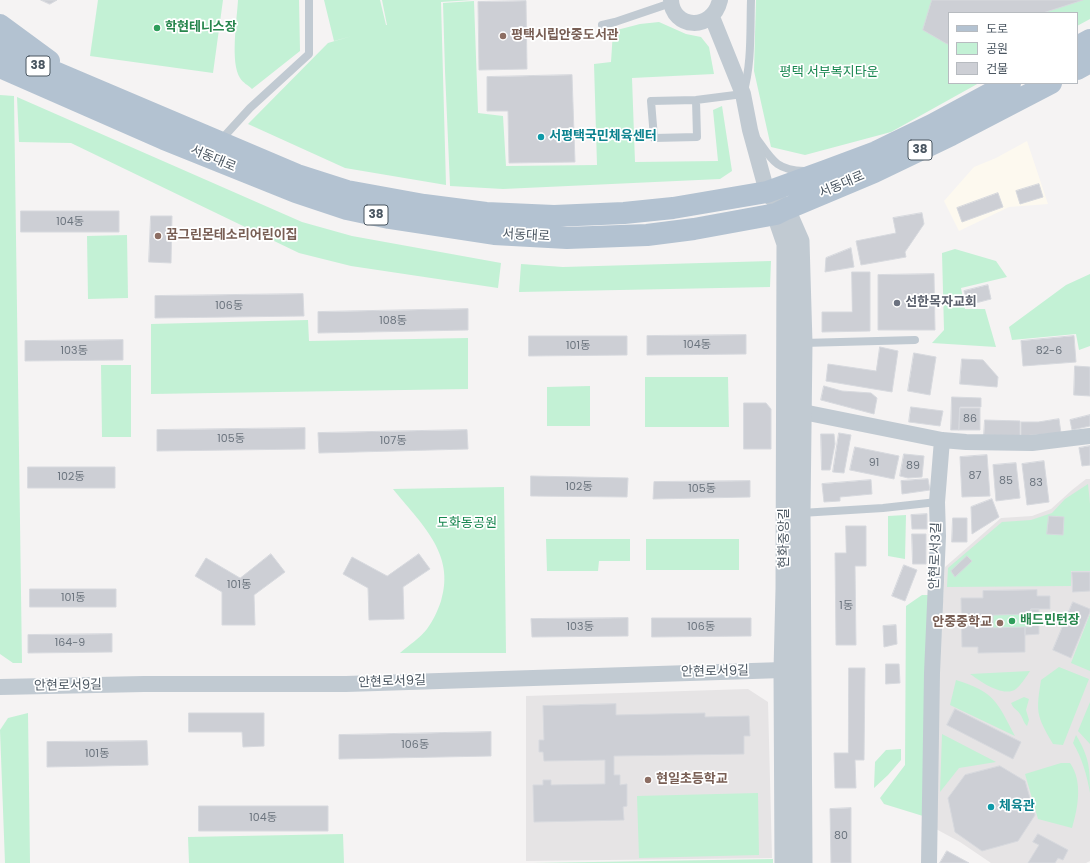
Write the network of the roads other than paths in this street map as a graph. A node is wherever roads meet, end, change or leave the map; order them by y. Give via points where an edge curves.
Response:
1 (309, 0) edge
2 (720, 0) edge
3 (751, 0) edge
4 (671, 1) edge
5 (712, 17) junction
6 (0, 25) edge
7 (602, 26) dead end
8 (1090, 40) edge
9 (1078, 46) edge
10 (0, 49) edge
11 (1090, 62) edge
12 (0, 67) edge
13 (1078, 68) edge
14 (0, 79) edge
15 (30, 80) junction
16 (77, 81) junction
17 (1008, 84) edge
18 (1049, 84) edge
19 (742, 94) junction
20 (696, 100) junction
21 (750, 130) junction
22 (219, 142) junction
23 (825, 171) junction
24 (767, 192) junction
25 (781, 212) junction
26 (915, 340) dead end
27 (802, 343) junction
28 (786, 396) junction
29 (803, 412) junction
30 (1090, 436) edge
31 (942, 440) junction
32 (937, 502) junction
33 (801, 513) junction
34 (783, 670) junction
35 (802, 670) junction
36 (0, 687) edge
37 (784, 863) edge
38 (803, 863) edge
39 (929, 863) edge

1 - 22 lane via 309,54 250,108
2 - 5 street
3 - 19 lane via 747,80
4 - 5 street via 673,10 685,21 700,23
4 - 7 lane
5 - 19 street
6 - 16 main road
8 - 9 main road
10 - 16 main road, 서동대로 / 38
11 - 13 main road
12 - 15 main road, 서동대로 / 38
14 - 15 main road
15 - 25 main road, 서동대로 / 38 via 164,139 296,192 347,209 389,218 494,234 567,238 647,235 694,229
16 - 22 main road, 서동대로 / 38
17 - 23 main road, 서동대로 / 38 via 876,152
18 - 25 main road, 서동대로 / 38 via 874,172
19 - 20 lane
19 - 21 street
20 - 20 lane via 651,101 654,138 697,137
21 - 23 lane via 780,167 794,171
21 - 24 street
22 - 24 main road, 서동대로 / 38 via 296,175 347,190 424,205 486,213 554,216 624,213 673,208
23 - 24 main road, 서동대로 / 38
24 - 25 street
25 - 27 street via 800,241
25 - 28 street, 현화중앙길 via 786,244
26 - 27 lane
27 - 29 street
28 - 29 street
28 - 34 street, 현화중앙길
29 - 31 street
29 - 33 street
30 - 31 street via 1032,443
31 - 32 street, 안현로서3길
32 - 33 lane
32 - 39 street, 안현로서3길
33 - 35 street
34 - 35 street
34 - 36 street, 안현로서9길 via 346,684
34 - 37 street, 현화중앙길
35 - 38 street

